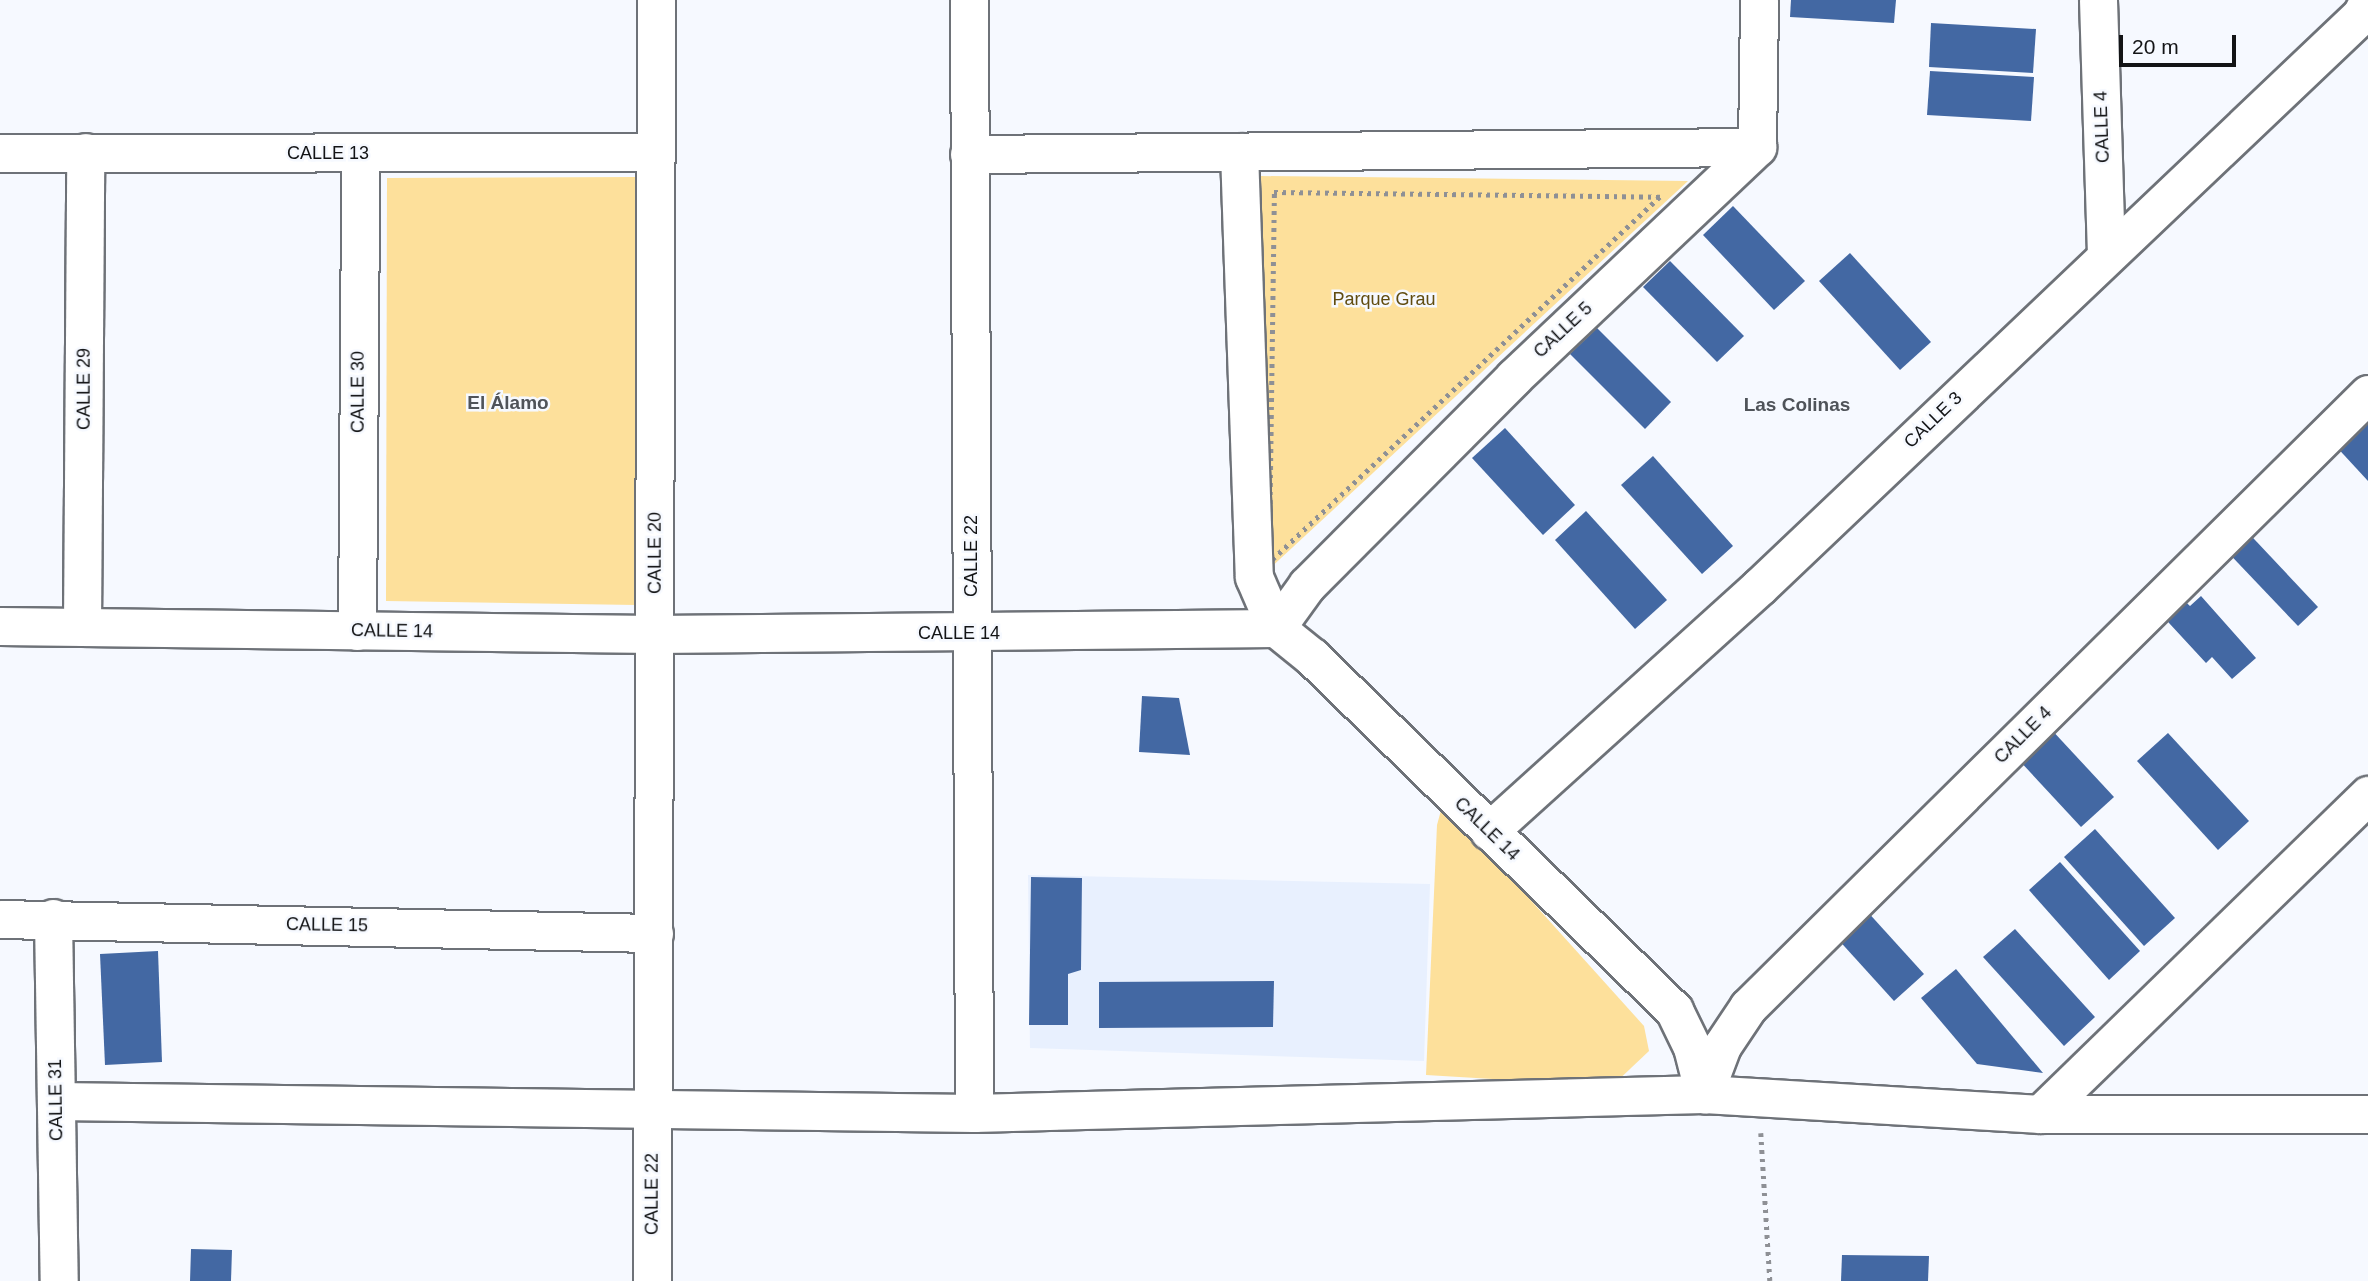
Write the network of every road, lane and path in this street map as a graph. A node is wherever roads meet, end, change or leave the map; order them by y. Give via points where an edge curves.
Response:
1 (656, 0) edge
2 (969, 0) edge
3 (1759, 0) edge
4 (2098, 0) edge
5 (2366, 12) edge
6 (1757, 147) junction
7 (85, 152) junction
8 (656, 152) junction
9 (1239, 152) junction
10 (0, 153) edge
11 (360, 153) junction
12 (969, 154) junction
13 (1660, 197) joint
14 (2106, 254) junction
15 (2368, 394) edge
16 (0, 626) edge
17 (82, 627) junction
18 (1276, 628) junction
19 (357, 631) junction
20 (654, 634) junction
21 (971, 634) junction
22 (2368, 795) edge
23 (1489, 831) junction
24 (53, 918) junction
25 (0, 919) edge
26 (654, 933) junction
27 (1704, 1094) junction
28 (1759, 1097) junction
29 (56, 1101) junction
30 (652, 1107) junction
31 (974, 1112) junction
32 (2040, 1114) junction
33 (2368, 1114) edge
34 (59, 1281) edge
35 (652, 1281) edge
36 (1770, 1281) edge

1 - 8 street, CALLE 20
2 - 12 street, CALLE 22
3 - 6 street
4 - 14 street, CALLE 4
5 - 14 street, CALLE 3
6 - 9 street
6 - 18 street, CALLE 5 via 1514,377 1307,585
7 - 10 street, CALLE 13
7 - 11 street, CALLE 13
7 - 17 street, CALLE 29
8 - 11 street, CALLE 13
8 - 20 street, CALLE 20
9 - 12 street
9 - 18 street via 1254,577
11 - 19 street, CALLE 30
12 - 21 street, CALLE 22
13 - 13 path via 1273,192 1269,564 1438,405
14 - 23 street, CALLE 3 via 1759,587
15 - 27 street, CALLE 4 via 1748,1007 1722,1046
16 - 17 street, CALLE 14
17 - 19 street, CALLE 14
18 - 21 street, CALLE 14
18 - 23 street, CALLE 14 via 1312,657
19 - 20 street, CALLE 14
20 - 21 street, CALLE 14
20 - 26 street, CALLE 20
21 - 31 street, CALLE 22
22 - 32 street
23 - 27 street, CALLE 14 via 1674,1010 1692,1046
24 - 25 street, CALLE 15
24 - 26 street, CALLE 15
24 - 29 street, CALLE 31
26 - 30 street, CALLE 20
27 - 28 street
27 - 31 street
28 - 32 street
28 - 36 path
29 - 30 street
29 - 34 street, CALLE 31
30 - 31 street
30 - 35 street, CALLE 22
32 - 33 street

